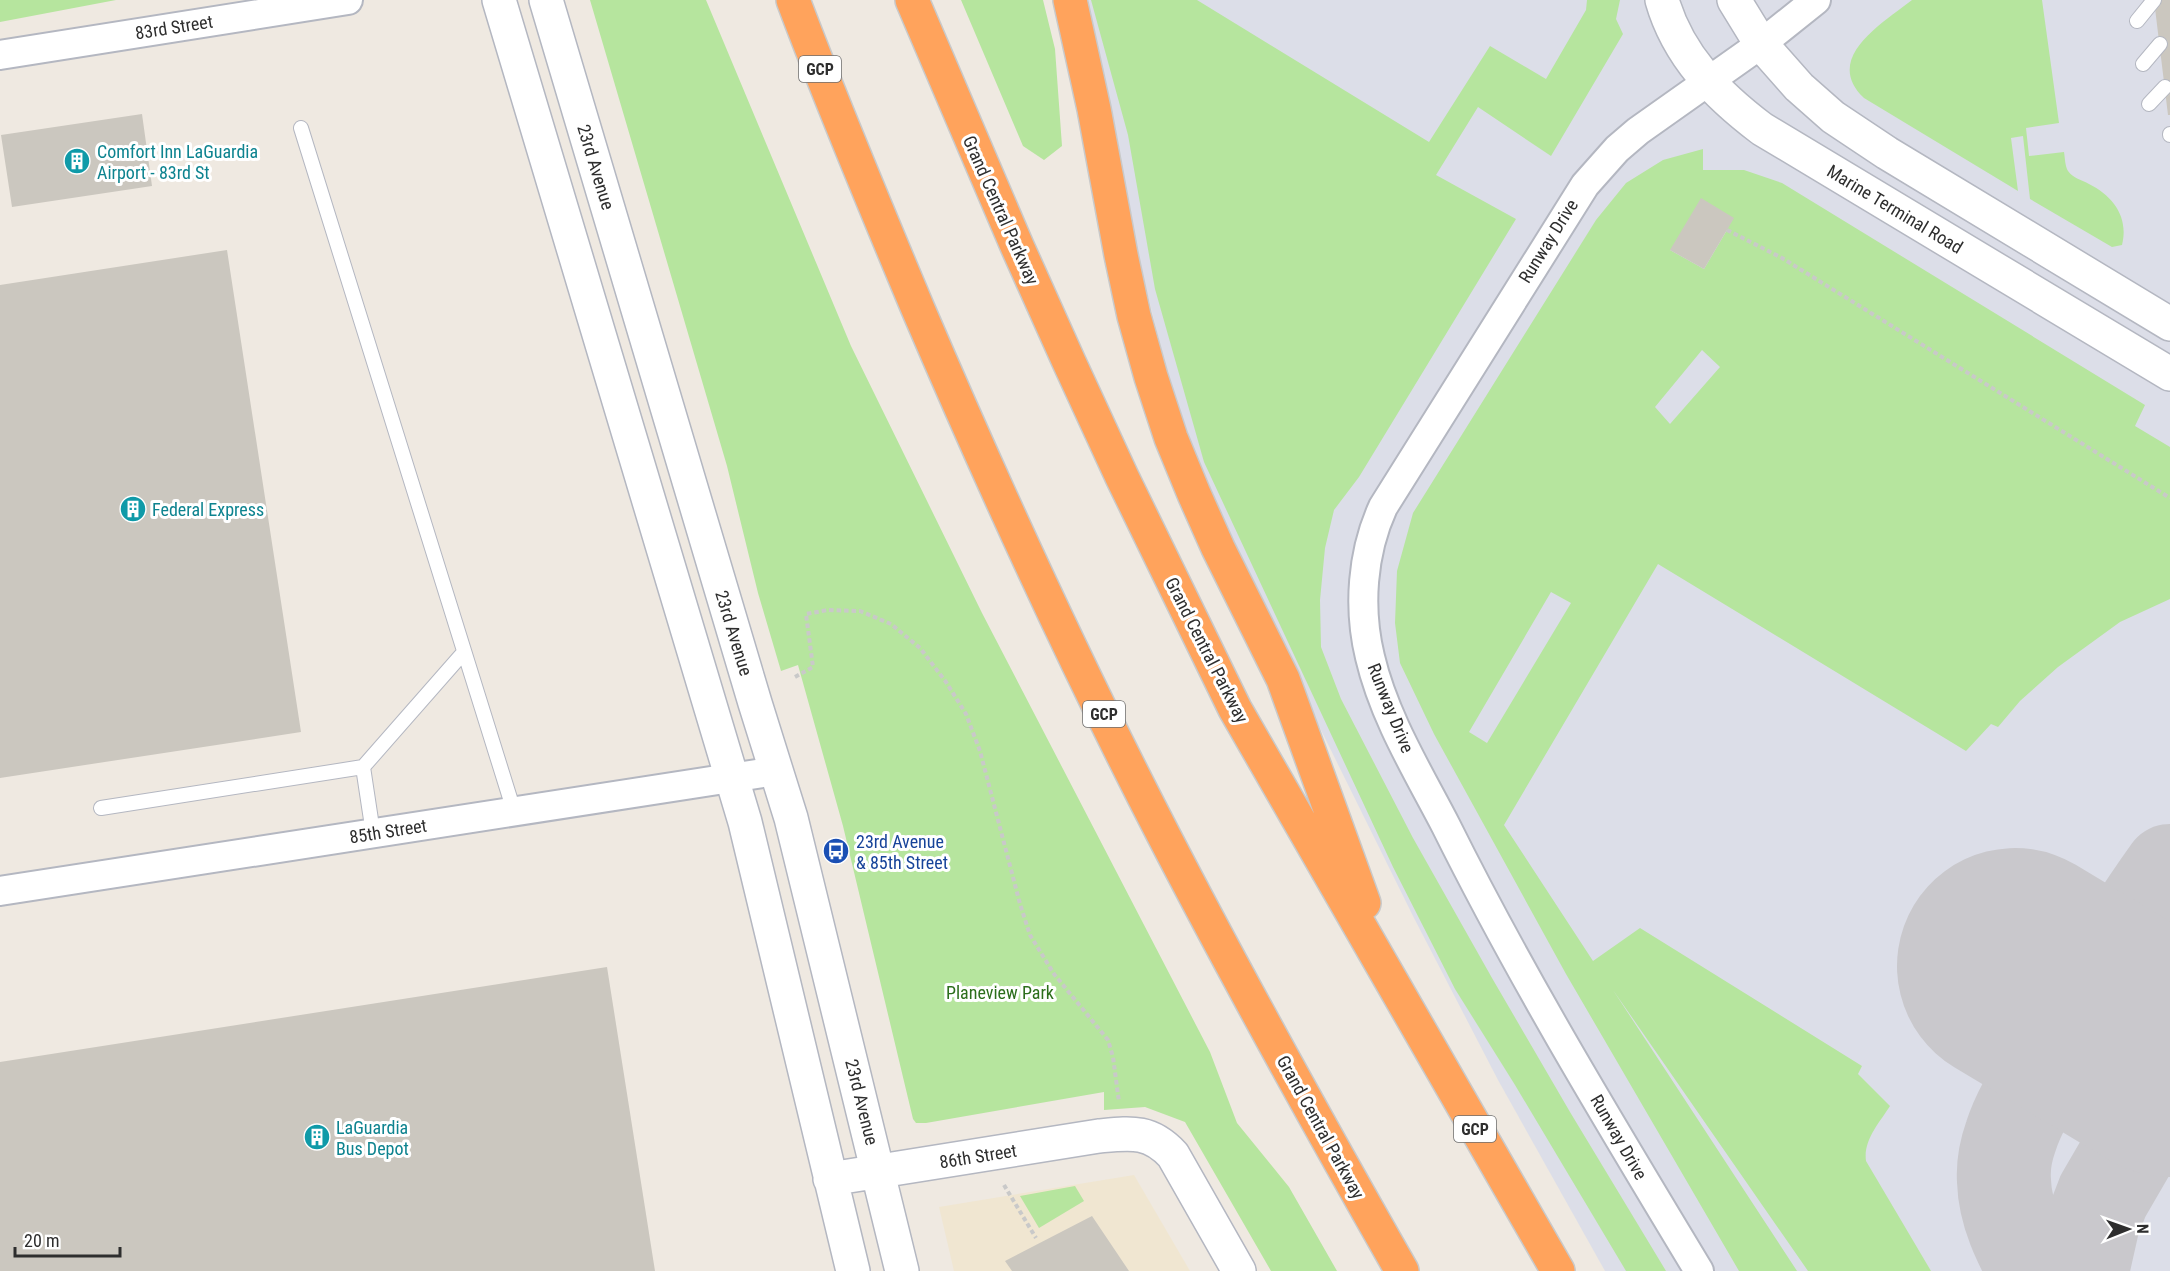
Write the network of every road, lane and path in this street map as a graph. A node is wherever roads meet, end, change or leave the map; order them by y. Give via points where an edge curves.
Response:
1 (348, 0) edge
2 (499, 0) edge
3 (546, 0) edge
4 (793, 0) edge
5 (912, 0) edge
6 (1070, 0) edge
7 (1662, 0) edge
8 (1734, 0) edge
9 (1816, 0) edge
10 (2154, 0) edge
11 (2138, 21) dead end
12 (1761, 44) junction
13 (2160, 44) dead end
14 (0, 55) edge
15 (2143, 64) dead end
16 (1707, 81) junction
17 (2165, 87) dead end
18 (2149, 104) dead end
19 (301, 128) dead end
20 (1727, 230) dead end
21 (2115, 291) junction
22 (2170, 324) edge
23 (2093, 328) junction
24 (2170, 374) edge
25 (2170, 498) edge
26 (464, 652) junction
27 (795, 677) dead end
28 (363, 767) junction
29 (776, 771) junction
30 (730, 777) junction
31 (101, 808) dead end
32 (514, 811) junction
33 (373, 833) junction
34 (0, 891) edge
35 (1394, 986) junction
36 (1123, 1121) junction
37 (986, 1155) junction
38 (879, 1171) junction
39 (830, 1179) junction
40 (1036, 1238) dead end
41 (853, 1271) edge
42 (902, 1271) edge
43 (1239, 1271) edge
44 (1402, 1271) edge
45 (1558, 1271) edge
46 (1699, 1271) edge

1 - 14 street, 83rd Street
2 - 30 street
3 - 29 street, 23rd Avenue
4 - 44 highway, Grand Central Parkway / GCP via 946,374 1051,605 1164,836 1283,1060
5 - 35 highway, Grand Central Parkway / GCP via 1017,246 1179,595 1235,709
6 - 35 highway via 1121,255 1150,376 1213,538 1283,679
7 - 16 street, Marine Terminal Road via 1685,51
8 - 12 street
9 - 12 street, Runway Drive
10 - 11 lane
12 - 16 street, Runway Drive
12 - 21 street via 1799,87 1833,117
13 - 15 lane
16 - 23 street, Marine Terminal Road via 1762,129
16 - 46 street, Runway Drive via 1617,149 1569,208 1383,507 1369,544 1364,587 1370,656 1395,726 1481,896
17 - 18 lane
19 - 26 lane
20 - 25 path via 1782,258
21 - 22 street
21 - 23 street
23 - 24 street, Marine Terminal Road
26 - 28 lane
26 - 32 lane
27 - 36 path via 813,667 806,614 828,610 860,611 891,624 920,648 946,681 966,714 980,751 1030,935 1054,974 1108,1040
28 - 31 lane
28 - 33 lane
29 - 30 street, 85th Street
29 - 38 street, 23rd Avenue
30 - 32 street, 85th Street
30 - 39 street
32 - 33 street, 85th Street
33 - 34 street, 85th Street
35 - 45 highway, Grand Central Parkway / GCP
36 - 37 street, 86th Street
36 - 43 street, 86th Street via 1163,1144 1173,1155
37 - 38 street, 86th Street
37 - 40 path
38 - 39 street, 86th Street
38 - 42 street, 23rd Avenue
39 - 41 street

